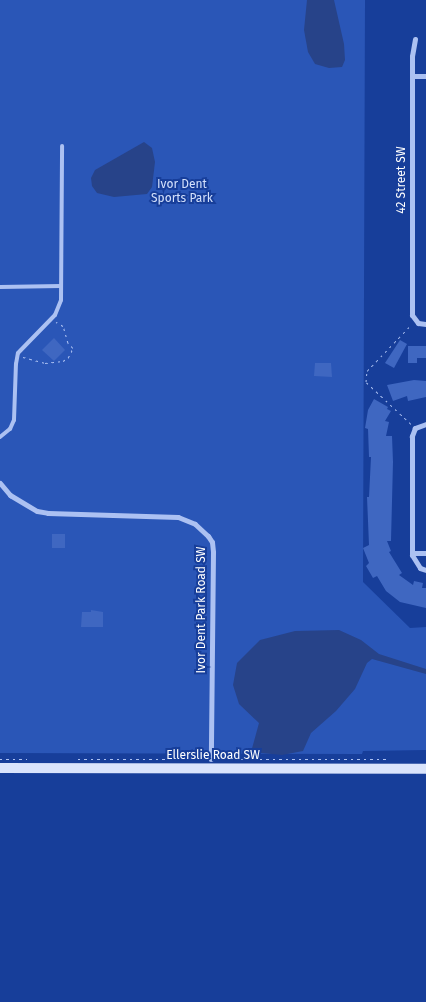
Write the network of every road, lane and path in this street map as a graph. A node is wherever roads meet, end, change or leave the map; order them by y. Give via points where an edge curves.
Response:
1 (415, 39) dead end
2 (412, 76) junction
3 (426, 76) edge
4 (62, 146) dead end
5 (0, 286) edge
6 (61, 286) junction
7 (50, 319) junction
8 (416, 321) junction
9 (426, 324) edge
10 (17, 355) junction
11 (426, 424) edge
12 (415, 428) junction
13 (0, 437) edge
14 (0, 483) edge
15 (412, 553) junction
16 (426, 553) edge
17 (426, 570) edge
18 (211, 759) joint
19 (389, 760) dead end
20 (0, 768) edge
21 (426, 769) edge

1 - 2 street, 42 Street SW
2 - 3 street
2 - 8 street, 42 Street SW via 412,315
4 - 6 lane
5 - 6 lane
6 - 7 lane via 61,300
7 - 10 lane
7 - 10 path via 60,323 65,330 68,343 73,348 68,358 45,363
8 - 9 street
8 - 12 path via 368,371 366,382
10 - 13 lane via 14,420 10,429
11 - 12 street
12 - 15 street via 412,436
14 - 18 street, Ivor Dent Park Road SW via 10,496 37,511 178,517 195,524 208,536 213,552
15 - 16 street
15 - 17 street via 418,566
18 - 19 path
20 - 21 main road, Ellerslie Road SW

